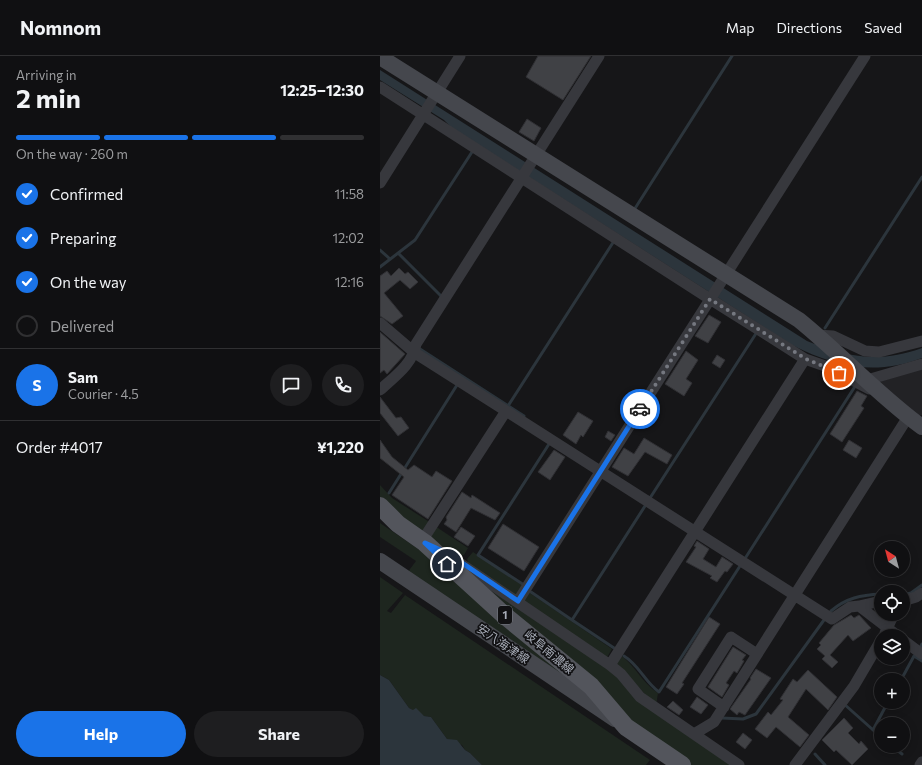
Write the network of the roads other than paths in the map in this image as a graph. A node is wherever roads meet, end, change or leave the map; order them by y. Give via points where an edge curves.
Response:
1 (460, 56) edge
2 (599, 56) edge
3 (866, 56) edge
4 (380, 57) edge
5 (380, 87) edge
6 (434, 96) junction
7 (425, 112) junction
8 (533, 159) junction
9 (522, 177) junction
10 (380, 183) edge
11 (723, 278) junction
12 (711, 297) junction
13 (380, 323) edge
14 (821, 338) junction
15 (922, 341) edge
16 (415, 353) junction
17 (806, 359) junction
18 (922, 364) edge
19 (863, 376) junction
20 (380, 390) edge
21 (883, 395) junction
22 (506, 411) junction
23 (918, 422) edge
24 (601, 470) junction
25 (380, 506) edge
26 (380, 515) edge
27 (398, 524) junction
28 (695, 531) junction
29 (423, 542) junction
30 (380, 562) edge
31 (922, 593) edge
32 (795, 595) junction
33 (910, 599) edge
34 (518, 601) junction
35 (874, 603) edge
36 (859, 606) junction
37 (882, 629) edge
38 (910, 645) edge
39 (874, 652) edge
40 (757, 654) junction
41 (922, 654) edge
42 (610, 665) junction
43 (724, 707) junction
44 (626, 727) junction
45 (694, 734) junction
46 (922, 762) edge
47 (682, 765) edge
48 (739, 765) edge
49 (795, 765) edge
50 (920, 765) edge

1 - 6 street
2 - 8 street
3 - 11 street
4 - 6 street
5 - 7 street
6 - 7 street
6 - 8 street
7 - 9 street
7 - 10 street
8 - 9 street
8 - 11 street
9 - 12 street
9 - 16 street via 416,344
11 - 12 street
11 - 14 street via 783,310
12 - 17 street
12 - 24 street
13 - 16 street
14 - 15 street via 833,336 865,351 879,352
14 - 19 street
16 - 20 street
16 - 22 street
17 - 21 street
17 - 28 street
18 - 19 street
19 - 21 street
21 - 23 street
22 - 24 street
22 - 29 street
23 - 32 street
24 - 28 street
24 - 34 street
25 - 27 main road, 岐阜南濃線 / 1
26 - 27 street
27 - 29 main road, 岐阜南濃線 / 1
28 - 32 street
28 - 42 street
29 - 34 street via 449,554
29 - 44 main road, 岐阜南濃線 / 1 via 504,615 590,686
30 - 44 street, 安八海津線
31 - 33 street
32 - 36 street via 832,619 850,607
32 - 40 street
34 - 42 street
35 - 36 street
36 - 37 street
38 - 41 street
39 - 49 street via 854,686
40 - 43 street
40 - 43 street via 731,637 706,676 698,689
42 - 45 street via 640,697
43 - 45 street via 714,722
44 - 47 main road, 岐阜南濃線 / 1
45 - 48 street
46 - 50 street

